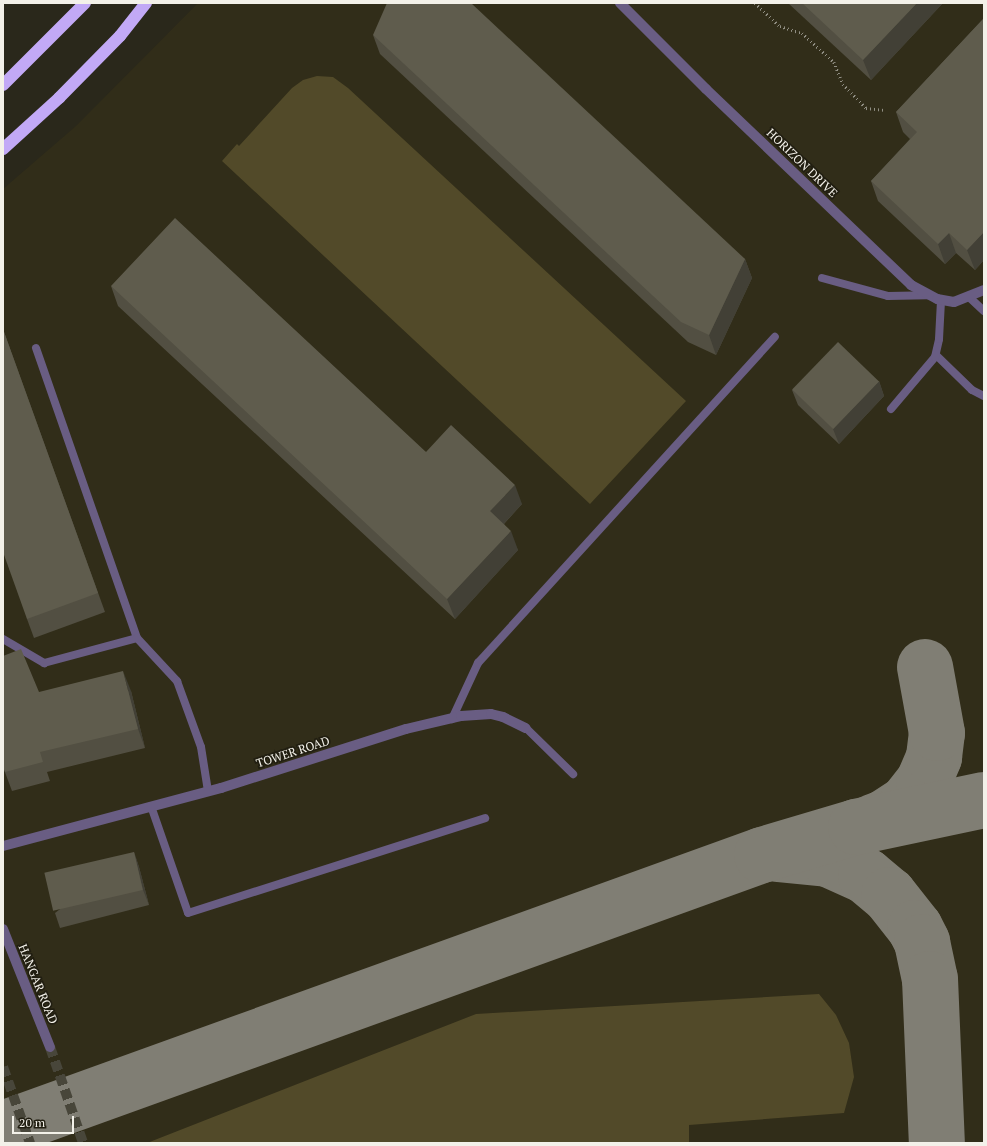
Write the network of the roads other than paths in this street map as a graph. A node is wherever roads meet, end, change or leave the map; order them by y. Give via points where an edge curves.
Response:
1 (85, 3) edge
2 (146, 3) edge
3 (620, 3) edge
4 (3, 85) edge
5 (3, 149) edge
6 (822, 278) dead end
7 (984, 290) edge
8 (927, 295) junction
9 (970, 298) junction
10 (941, 300) junction
11 (984, 311) edge
12 (775, 338) dead end
13 (36, 348) dead end
14 (936, 355) junction
15 (984, 396) edge
16 (891, 410) dead end
17 (137, 638) junction
18 (3, 639) edge
19 (452, 718) junction
20 (526, 728) joint
21 (573, 774) dead end
22 (208, 791) junction
23 (151, 806) junction
24 (485, 818) dead end
25 (3, 846) edge
26 (3, 929) edge
27 (50, 1047) tunnel mouth

1 - 4 highway
2 - 5 highway via 120,36 59,98
3 - 8 street, HORIZON DRIVE via 842,220 911,285
6 - 8 lane via 888,296
7 - 9 street, HORIZON DRIVE
8 - 10 street, HORIZON DRIVE
9 - 10 street, HORIZON DRIVE via 954,302
9 - 11 lane
10 - 14 lane
12 - 19 lane via 478,663
13 - 17 lane
14 - 15 lane via 972,390
14 - 16 lane via 931,366
17 - 18 lane via 44,663
17 - 22 lane via 177,681 201,747
19 - 20 street, TOWER ROAD via 491,714 518,722
19 - 22 street, TOWER ROAD via 406,729
20 - 21 lane, TOWER ROAD
22 - 23 street, TOWER ROAD
23 - 24 lane via 188,913
23 - 25 street, TOWER ROAD
26 - 27 street, HANGAR ROAD

